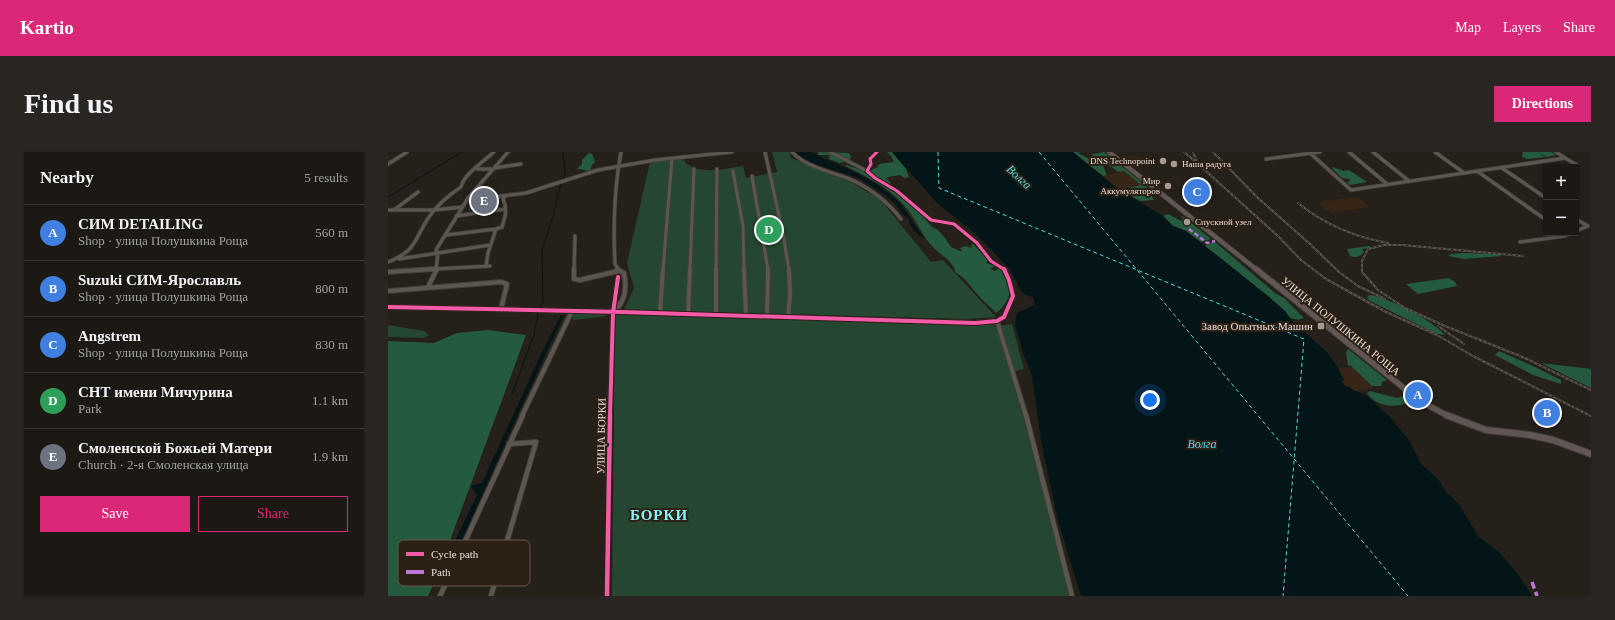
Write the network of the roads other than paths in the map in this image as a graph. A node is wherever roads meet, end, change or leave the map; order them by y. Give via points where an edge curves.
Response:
1 (407, 152) edge
2 (494, 152) edge
3 (508, 152) edge
4 (621, 152) edge
5 (732, 152) edge
6 (765, 152) edge
7 (792, 152) edge
8 (830, 152) edge
9 (877, 152) edge
10 (1109, 152) edge
11 (1320, 152) edge
12 (1349, 152) edge
13 (1373, 152) edge
14 (1435, 152) edge
15 (1556, 152) edge
16 (1310, 153) junction
17 (672, 158) junction
18 (1565, 158) junction
19 (1266, 159) dead end
20 (388, 164) edge
21 (521, 164) dead end
22 (1577, 164) dead end
23 (618, 166) junction
24 (1502, 167) junction
25 (493, 168) junction
26 (694, 168) dead end
27 (476, 169) junction
28 (717, 169) dead end
29 (734, 171) dead end
30 (867, 171) junction
31 (1477, 171) junction
32 (1464, 173) junction
33 (752, 176) dead end
34 (1409, 181) junction
35 (1387, 184) junction
36 (418, 192) dead end
37 (505, 196) junction
38 (1543, 196) edge
39 (467, 200) junction
40 (463, 207) junction
41 (388, 210) edge
42 (394, 210) junction
43 (434, 210) junction
44 (505, 210) junction
45 (456, 216) junction
46 (1543, 218) edge
47 (901, 219) dead end
48 (1579, 221) edge
49 (496, 230) junction
50 (1579, 230) edge
51 (446, 235) junction
52 (575, 236) dead end
53 (1565, 236) edge
54 (1520, 242) dead end
55 (490, 246) junction
56 (438, 253) junction
57 (397, 259) junction
58 (388, 262) edge
59 (437, 269) junction
60 (618, 270) junction
61 (388, 272) edge
62 (618, 277) dead end
63 (428, 287) junction
64 (388, 291) edge
65 (388, 307) edge
66 (500, 310) junction
67 (572, 311) junction
68 (613, 313) junction
69 (660, 313) junction
70 (688, 314) junction
71 (716, 315) junction
72 (746, 316) junction
73 (767, 316) junction
74 (788, 317) junction
75 (997, 321) junction
76 (509, 444) junction
77 (1591, 454) edge
78 (465, 540) edge
79 (507, 540) edge
80 (445, 586) edge
81 (494, 586) edge
82 (440, 596) edge
83 (491, 596) edge
84 (606, 596) edge
85 (1072, 596) edge

1 - 20 street
2 - 27 street
3 - 25 street
4 - 23 street
5 - 17 street
6 - 74 street via 787,249 790,281
7 - 47 street via 801,160 841,175 868,189 891,206
8 - 30 street
9 - 30 street via 870,159
10 - 77 main road, УЛИЦА ПОЛУШКИНА РОЩА via 1420,401 1472,426 1498,433 1546,438
11 - 16 street
12 - 35 street
13 - 34 street
14 - 32 street
15 - 18 street
16 - 19 street
16 - 35 street via 1351,190
17 - 23 street
17 - 69 street
18 - 22 street
18 - 24 street
21 - 25 street
23 - 37 street via 526,194
23 - 60 street via 614,210
24 - 31 street
24 - 38 street
25 - 27 street
25 - 39 street
26 - 70 street
27 - 43 street via 466,177 461,187
28 - 71 street
29 - 72 street via 743,226
30 - 75 street via 897,191 931,220 954,224 977,243 991,261 1004,269 1012,296 1004,317
31 - 32 street
31 - 46 street
32 - 34 street
33 - 73 street via 768,268
34 - 35 street
36 - 42 street
37 - 39 street
37 - 44 street
39 - 40 street
40 - 43 street
40 - 45 street
41 - 42 street
42 - 43 street
43 - 57 street via 416,244
44 - 45 street
44 - 49 street via 507,213 502,227
45 - 51 street
48 - 50 street via 1588,226
49 - 51 street
49 - 55 street
51 - 56 street via 436,250
52 - 60 street via 574,280
53 - 54 street
55 - 56 street
55 - 59 street via 488,266
56 - 57 street
56 - 59 street
57 - 58 street
59 - 61 street
59 - 63 street
60 - 68 street via 624,273 626,291 619,307
62 - 68 street, УЛИЦА БОРКИ
63 - 64 street
63 - 66 street via 505,283 507,284
65 - 66 street
66 - 67 street
67 - 68 street
67 - 76 street
68 - 69 street
68 - 84 street, УЛИЦА БОРКИ
69 - 70 street
70 - 71 street
71 - 72 street
72 - 73 street
73 - 74 street
74 - 75 street via 920,322
75 - 85 street via 1024,409
76 - 78 street
76 - 79 street via 536,442
80 - 82 street
81 - 83 street

